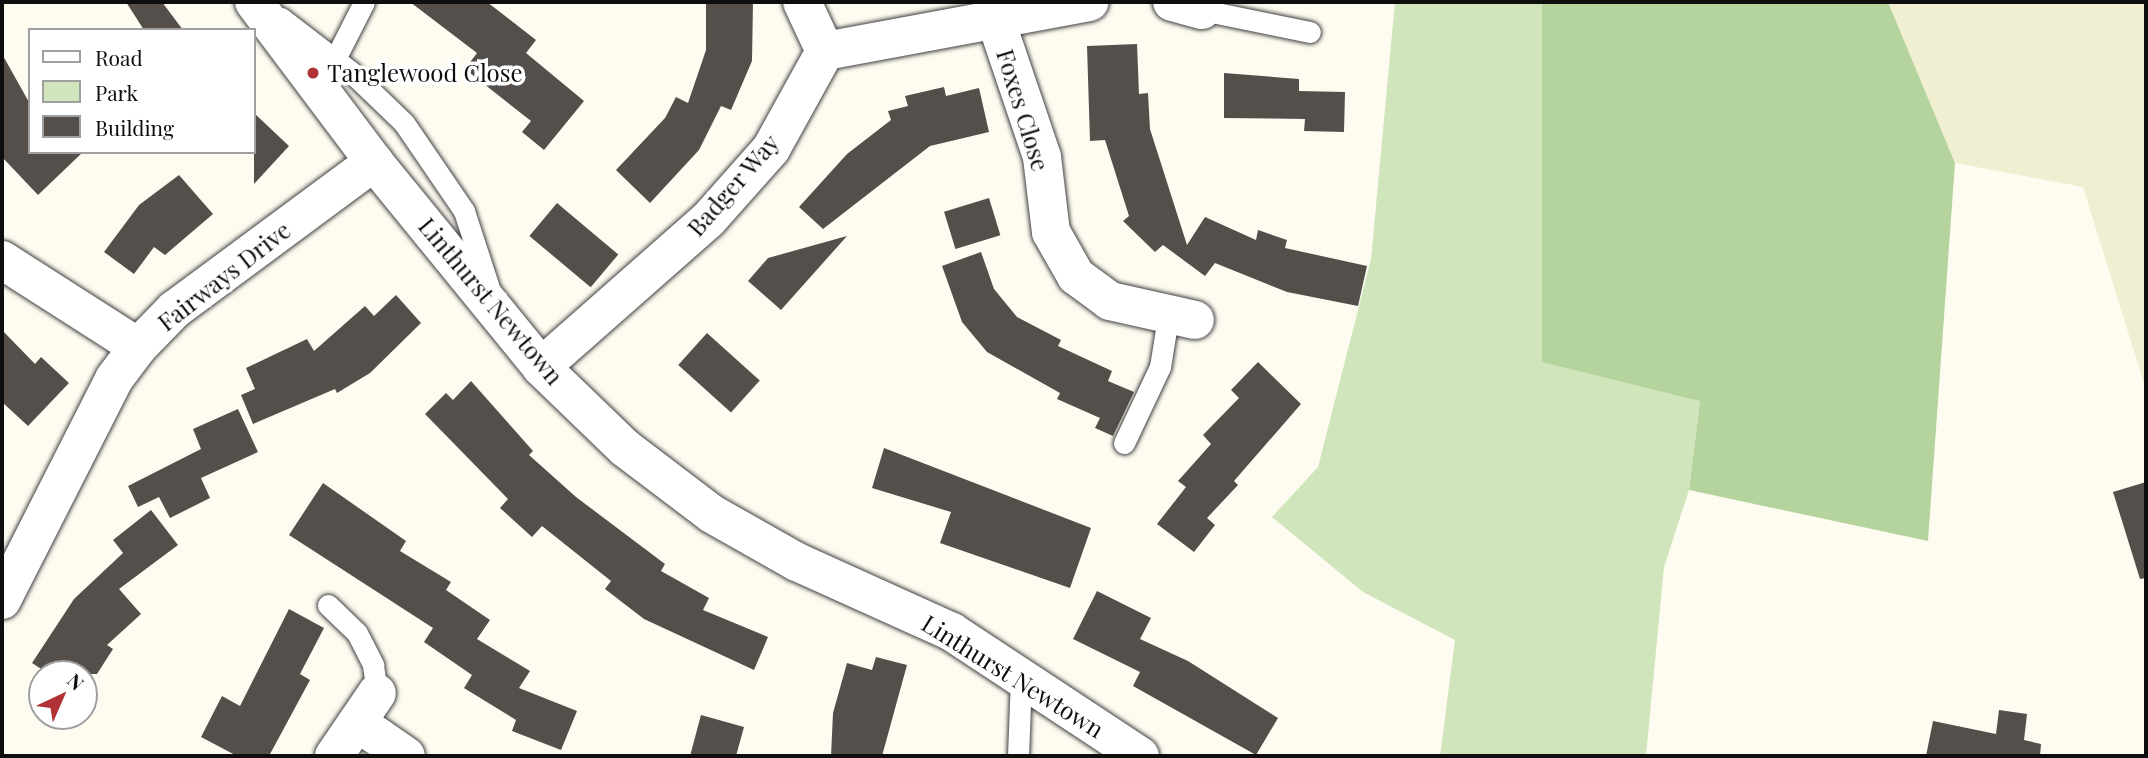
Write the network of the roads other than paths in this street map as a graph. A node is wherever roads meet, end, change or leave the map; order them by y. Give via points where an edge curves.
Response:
1 (254, 2) edge
2 (260, 2) edge
3 (364, 2) edge
4 (802, 2) edge
5 (1090, 2) edge
6 (1187, 6) edge
7 (995, 18) junction
8 (1310, 32) dead end
9 (825, 51) junction
10 (335, 59) junction
11 (374, 162) junction
12 (2, 260) edge
13 (497, 312) junction
14 (1182, 318) joint
15 (138, 347) junction
16 (541, 367) junction
17 (1124, 443) dead end
18 (2, 600) edge
19 (328, 605) dead end
20 (1021, 677) junction
21 (367, 708) junction
22 (334, 756) edge
23 (406, 756) edge
24 (1018, 756) edge
25 (1140, 756) edge

1 - 11 street, Linthurst Newtown
2 - 10 lane
3 - 10 lane
4 - 9 street
5 - 7 street
6 - 8 lane
7 - 9 street
7 - 14 street, Foxes Close via 1042,157 1051,232 1076,276 1110,302
9 - 16 street, Badger Way via 771,149 708,220
10 - 13 lane via 404,123 437,167 464,211
11 - 13 street, Linthurst Newtown
11 - 15 street, Fairways Drive via 173,310
12 - 15 street
13 - 16 street, Linthurst Newtown
14 - 17 lane
15 - 18 street, Fairways Drive via 114,379
16 - 20 street, Linthurst Newtown via 625,448 712,514 797,562 952,632
19 - 21 lane via 357,633 373,665
20 - 24 lane
20 - 25 street, Linthurst Newtown
21 - 22 street
21 - 23 street

